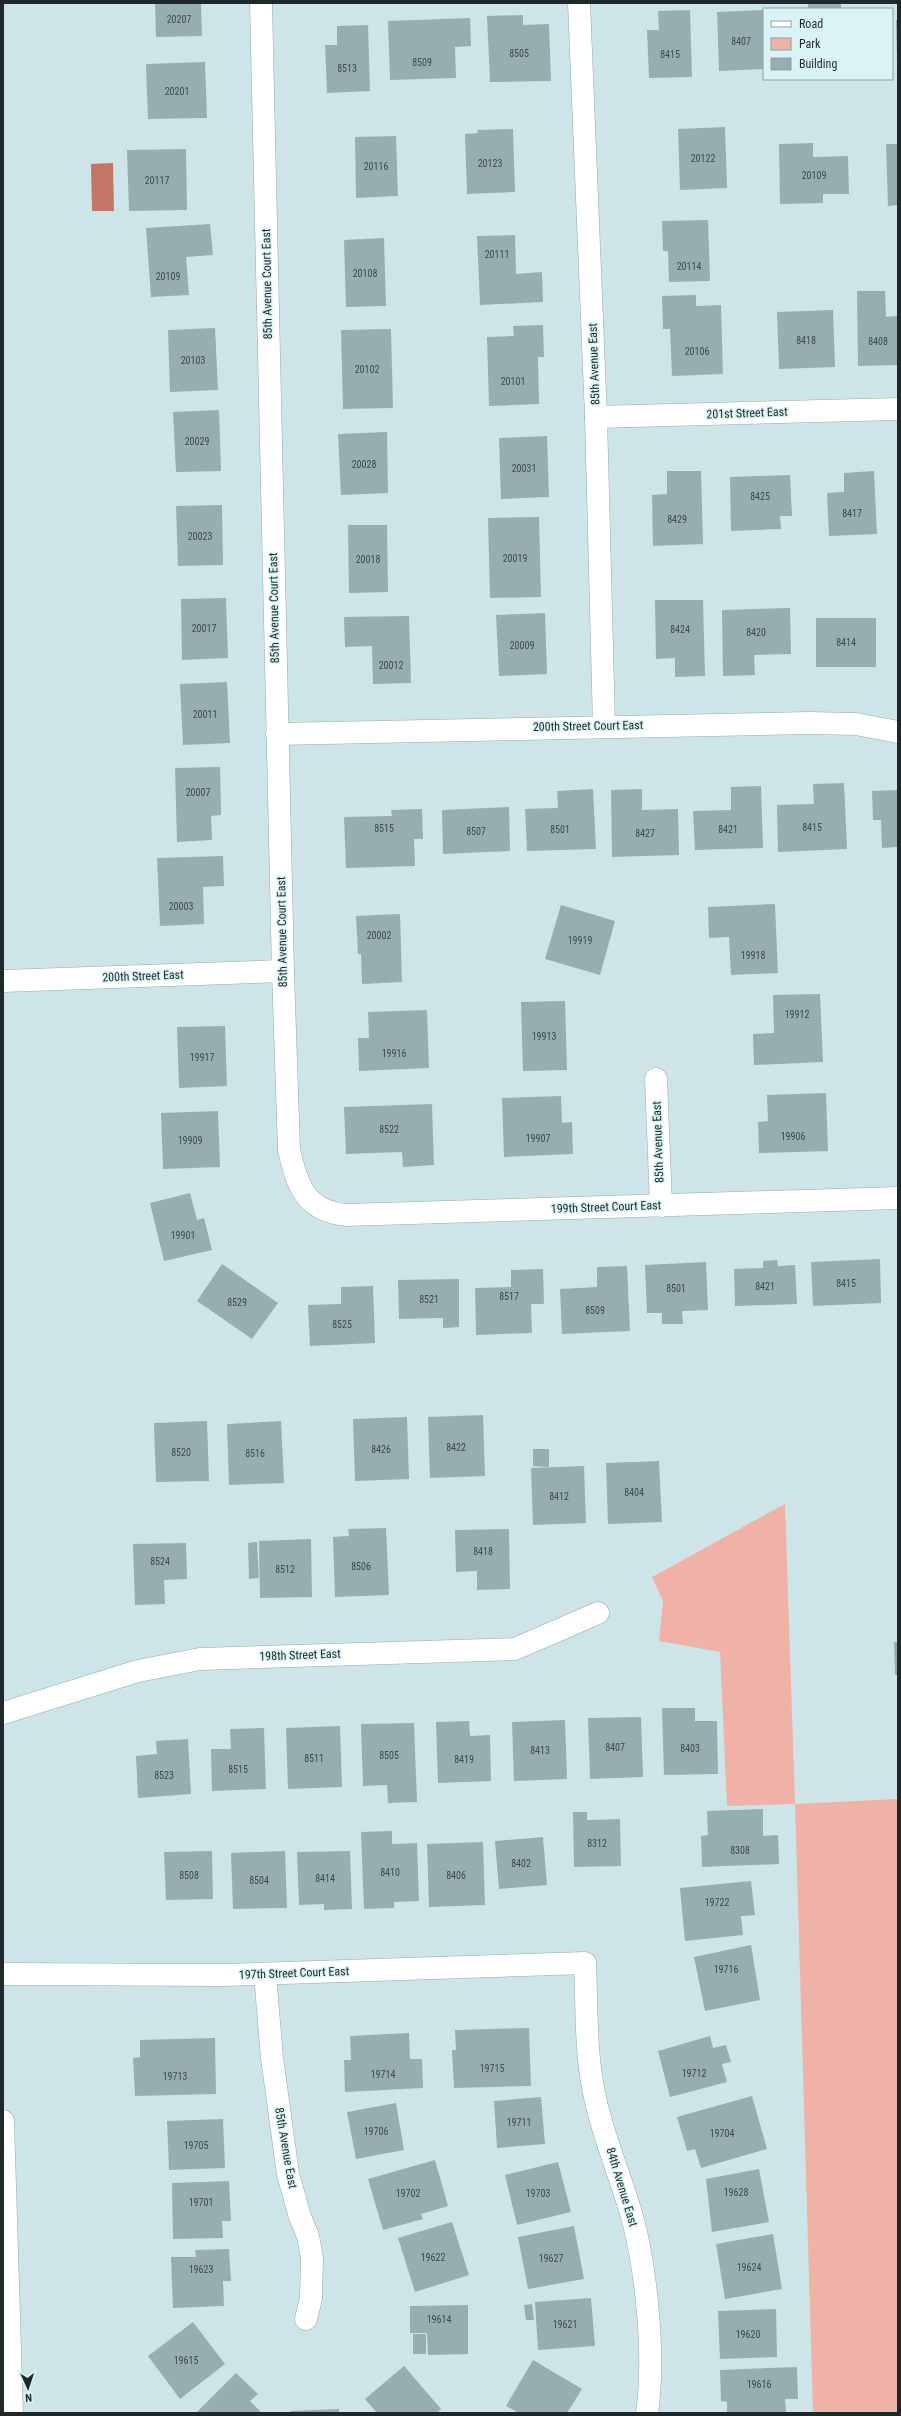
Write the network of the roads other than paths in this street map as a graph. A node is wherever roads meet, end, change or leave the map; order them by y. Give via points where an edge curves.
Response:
1 (261, 3) edge
2 (579, 3) edge
3 (898, 409) edge
4 (596, 417) junction
5 (604, 725) junction
6 (898, 732) edge
7 (277, 734) junction
8 (283, 971) junction
9 (3, 981) edge
10 (656, 1079) dead end
11 (898, 1198) edge
12 (315, 1206) joint
13 (661, 1206) junction
14 (598, 1613) dead end
15 (3, 1713) edge
16 (585, 1963) joint
17 (3, 1974) edge
18 (265, 1974) junction
19 (3, 2121) edge
20 (306, 2319) dead end
21 (12, 2413) edge
22 (647, 2413) edge

1 - 7 street, 85th Avenue Court East
2 - 4 street, 85th Avenue East
3 - 4 street, 201st Street East
4 - 5 street, 85th Avenue East
5 - 6 street, 200th Street Court East via 856,724
5 - 7 street, 200th Street Court East
7 - 8 street, 85th Avenue Court East
8 - 9 street, 200th Street East
8 - 12 street, 85th Avenue Court East via 289,1150 302,1191
10 - 13 street, 85th Avenue East
11 - 13 street, 199th Street Court East
12 - 13 street, 199th Street Court East via 330,1213 346,1215
14 - 15 street, 198th Street East via 515,1649 200,1659 138,1671
16 - 18 street, 197th Street Court East
16 - 22 street, 84th Avenue East via 590,2066 595,2101 640,2249 648,2308 650,2396
17 - 18 street, 197th Street Court East
18 - 20 street, 85th Avenue East via 272,2058 288,2174 308,2236 312,2258 311,2298
19 - 21 street

